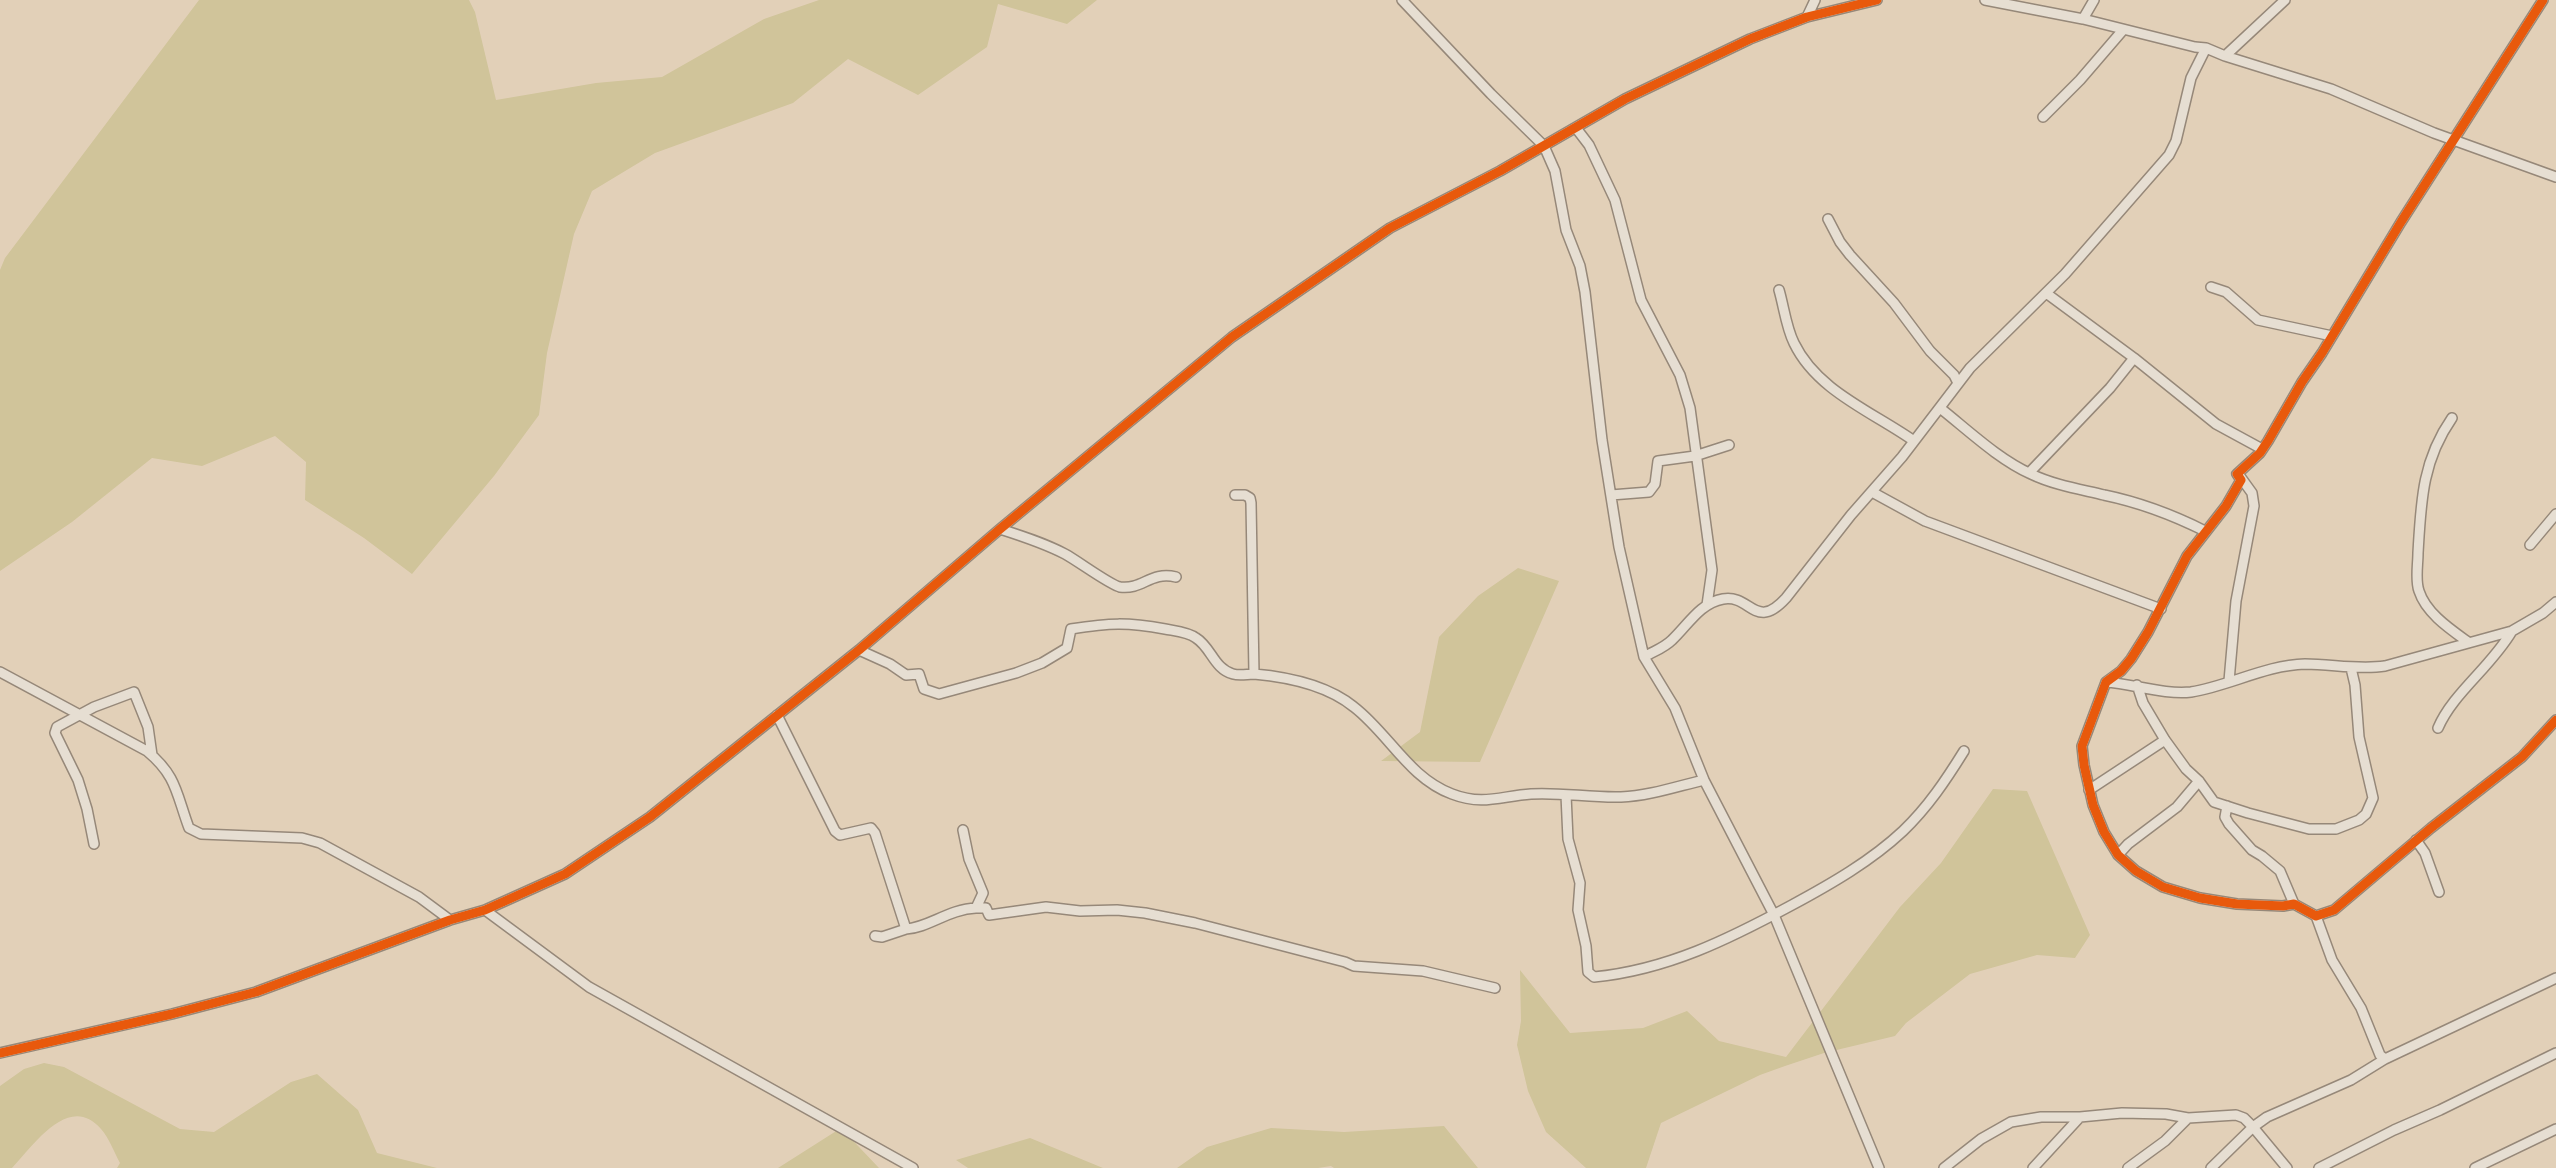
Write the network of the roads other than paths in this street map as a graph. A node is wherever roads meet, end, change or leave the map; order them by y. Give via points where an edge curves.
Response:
1 (1402, 0) edge
2 (1815, 0) edge
3 (1877, 0) edge
4 (1985, 0) edge
5 (2094, 0) edge
6 (2285, 0) edge
7 (2543, 0) edge
8 (1807, 16) junction
9 (2083, 19) junction
10 (2123, 30) junction
11 (2206, 48) junction
12 (2225, 56) junction
13 (2043, 117) dead end
14 (1576, 128) junction
15 (2454, 139) junction
16 (1544, 146) junction
17 (2556, 177) edge
18 (1828, 219) dead end
19 (2211, 287) dead end
20 (1779, 290) dead end
21 (2046, 293) junction
22 (2332, 336) junction
23 (2134, 358) junction
24 (1958, 383) junction
25 (1940, 408) junction
26 (2452, 418) dead end
27 (1914, 441) junction
28 (1729, 445) dead end
29 (2263, 449) junction
30 (1695, 456) junction
31 (2029, 473) junction
32 (2238, 474) junction
33 (1872, 492) junction
34 (1235, 495) dead end
35 (1611, 495) junction
36 (2556, 514) edge
37 (1000, 529) junction
38 (2205, 531) junction
39 (2530, 545) dead end
40 (1176, 577) dead end
41 (2556, 602) edge
42 (1707, 605) junction
43 (2161, 609) junction
44 (2512, 631) junction
45 (2468, 642) junction
46 (859, 650) junction
47 (1644, 657) junction
48 (2351, 668) junction
49 (0, 672) edge
50 (1254, 674) junction
51 (2229, 681) junction
52 (2106, 682) junction
53 (2137, 685) junction
54 (80, 715) junction
55 (777, 715) junction
56 (2556, 720) edge
57 (2438, 728) dead end
58 (2165, 740) junction
59 (1964, 751) dead end
60 (152, 755) junction
61 (1704, 779) junction
62 (2199, 781) junction
63 (2089, 790) junction
64 (1566, 795) junction
65 (2227, 806) junction
66 (963, 830) dead end
67 (2416, 840) junction
68 (94, 844) dead end
69 (2118, 855) junction
70 (2439, 892) dead end
71 (2294, 904) junction
72 (976, 908) junction
73 (485, 910) junction
74 (1774, 915) junction
75 (2316, 916) junction
76 (450, 920) junction
77 (906, 929) junction
78 (874, 936) dead end
79 (2556, 978) edge
80 (1495, 988) dead end
81 (0, 1053) edge
82 (2556, 1053) edge
83 (2385, 1059) junction
84 (2081, 1117) junction
85 (2188, 1118) junction
86 (2253, 1127) junction
87 (2556, 1129) edge
88 (913, 1168) edge
89 (1879, 1168) edge
90 (1944, 1168) edge
91 (2033, 1168) edge
92 (2128, 1168) edge
93 (2211, 1168) edge
94 (2287, 1168) edge
95 (2319, 1168) edge
96 (2475, 1168) edge

1 - 16 street
2 - 8 street
3 - 8 street
4 - 9 street
5 - 9 street
6 - 12 street
7 - 15 street
8 - 14 street via 1625,99
9 - 10 street
10 - 11 street
10 - 13 street
11 - 12 street
11 - 21 street via 2191,78 2169,155
12 - 15 street via 2331,89
14 - 16 street
14 - 30 street via 1590,145 1615,200 1641,300 1680,375 1690,408
15 - 17 street
15 - 22 street
16 - 35 street via 1555,171 1566,230 1585,292
16 - 37 street via 1390,228 1232,337
18 - 24 street via 1845,248
19 - 22 street via 2226,292 2258,320
20 - 27 street via 1792,340 1817,375
21 - 23 street
21 - 24 street
22 - 29 street
23 - 29 street via 2216,424
23 - 31 street
24 - 25 street
25 - 27 street
25 - 31 street
26 - 45 street via 2430,462 2422,491 2418,591 2445,625
27 - 33 street
28 - 30 street
29 - 32 street
30 - 35 street via 1658,461 1655,484 1649,492
30 - 42 street via 1712,570
31 - 38 street via 2162,512
32 - 38 street via 2241,480 2226,506
32 - 51 street via 2252,494 2254,506 2236,601
33 - 42 street via 1775,610 1765,613 1727,598
33 - 43 street via 1925,522
34 - 50 street via 1245,495 1251,503
35 - 47 street
36 - 39 street
37 - 40 street via 1044,543 1118,587 1133,587 1163,573
37 - 46 street
38 - 43 street
41 - 44 street
42 - 47 street via 1673,639
43 - 52 street via 2131,659
44 - 45 street
44 - 57 street via 2501,651 2445,712
45 - 48 street via 2404,662
46 - 50 street via 906,675 919,674 924,690 939,694 1042,663 1067,648 1071,629 1134,623 1196,637 1224,670 1234,675
46 - 55 street
47 - 61 street via 1675,708
48 - 51 street via 2305,664
48 - 65 street via 2358,737 2373,797 2366,814 2336,829 2309,829
49 - 54 street
50 - 64 street via 1312,685 1353,706 1402,759 1451,794 1480,801
51 - 53 street via 2186,692
52 - 53 street
52 - 63 street via 2082,746
53 - 58 street
54 - 60 street
54 - 60 street via 134,692 148,727
54 - 68 street via 61,724 55,733 78,780
55 - 73 street via 650,817 565,874
55 - 77 street via 835,831 841,835 871,828 875,833
56 - 67 street via 2522,757
58 - 62 street
58 - 63 street
59 - 74 street via 1931,802 1902,832 1829,885
60 - 76 street via 171,775 192,831 320,843 419,897
61 - 64 street via 1623,797
61 - 74 street
62 - 65 street via 2214,802
62 - 69 street via 2177,807
63 - 69 street
64 - 74 street via 1568,839 1580,883 1578,910 1586,964 1594,977 1684,957
65 - 71 street via 2229,824 2252,850 2280,871
66 - 72 street via 983,893
67 - 70 street
67 - 75 street via 2334,910
69 - 71 street via 2163,887 2200,898 2237,904
71 - 75 street
72 - 77 street
72 - 80 street via 986,908 989,915 1046,907 1145,913 1354,966 1423,971
73 - 76 street
73 - 88 street via 589,987
74 - 89 street
75 - 83 street via 2335,967
76 - 81 street via 256,992
77 - 78 street
79 - 83 street
82 - 95 street
83 - 86 street
84 - 85 street via 2122,1113
84 - 90 street via 2011,1122
84 - 91 street
85 - 86 street via 2236,1115
85 - 92 street
86 - 93 street
86 - 94 street
87 - 96 street

